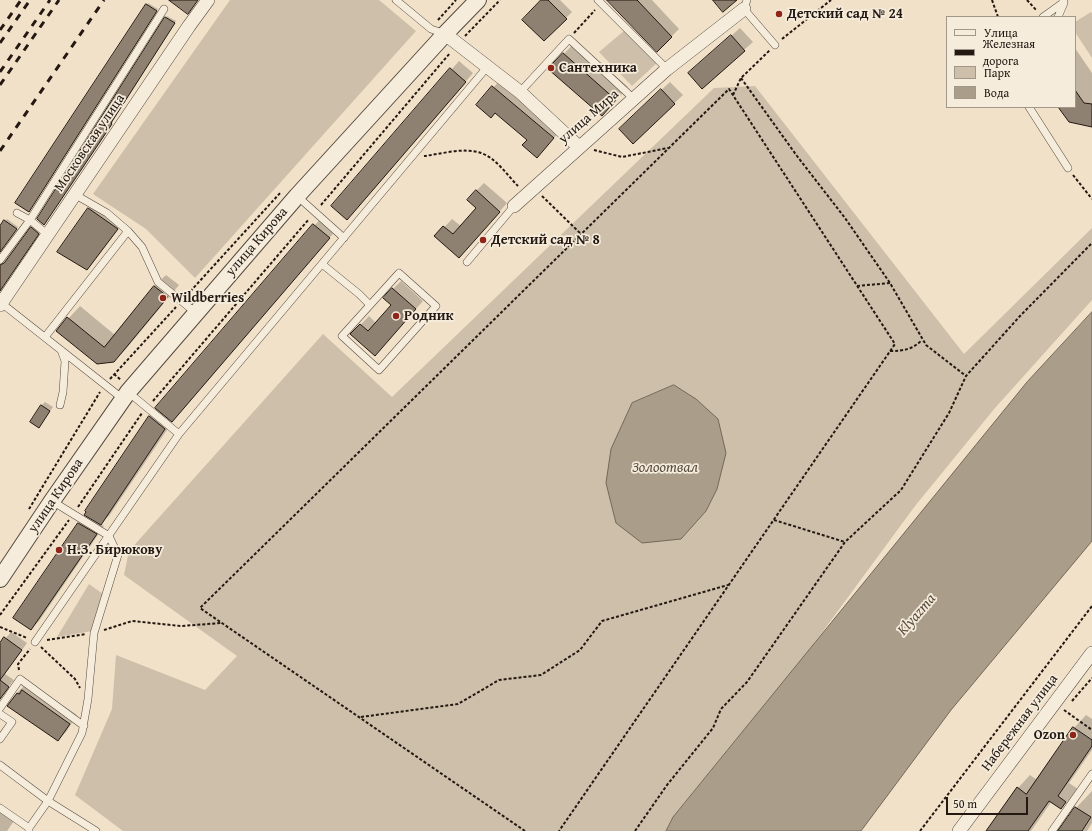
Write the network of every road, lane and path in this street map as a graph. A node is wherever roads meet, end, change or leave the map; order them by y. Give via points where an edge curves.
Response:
1 (208, 0) edge
2 (396, 0) edge
3 (478, 0) edge
4 (500, 0) edge
5 (992, 0) edge
6 (1028, 0) edge
7 (1063, 1) edge
8 (600, 2) edge
9 (745, 4) edge
10 (164, 9) dead end
11 (998, 16) edge
12 (1041, 16) edge
13 (1058, 16) edge
14 (445, 34) junction
15 (569, 39) junction
16 (458, 44) junction
17 (775, 45) dead end
18 (488, 66) junction
19 (667, 70) junction
20 (741, 78) dead end
21 (520, 92) junction
22 (634, 99) junction
23 (1030, 108) edge
24 (579, 147) junction
25 (669, 148) junction
26 (411, 158) junction
27 (1068, 168) joint
28 (530, 192) junction
29 (74, 194) junction
30 (297, 196) junction
31 (1092, 199) edge
32 (514, 206) joint
33 (315, 213) junction
34 (17, 214) dead end
35 (30, 220) junction
36 (128, 231) junction
37 (47, 234) junction
38 (581, 234) junction
39 (344, 238) junction
40 (1092, 243) edge
41 (0, 260) edge
42 (467, 262) dead end
43 (322, 264) junction
44 (890, 283) junction
45 (857, 286) junction
46 (1, 303) edge
47 (370, 305) junction
48 (196, 313) junction
49 (45, 337) junction
50 (922, 340) junction
51 (61, 349) junction
52 (890, 351) junction
53 (966, 376) junction
54 (125, 395) junction
55 (60, 405) dead end
56 (146, 408) junction
57 (179, 434) junction
58 (52, 501) junction
59 (74, 513) junction
60 (774, 520) junction
61 (109, 536) junction
62 (845, 542) junction
63 (0, 579) edge
64 (729, 585) junction
65 (1092, 606) edge
66 (0, 615) edge
67 (222, 623) junction
68 (0, 627) edge
69 (94, 633) junction
70 (35, 642) junction
71 (1091, 658) edge
72 (20, 679) junction
73 (0, 708) edge
74 (87, 708) junction
75 (1064, 710) dead end
76 (0, 714) edge
77 (360, 718) junction
78 (84, 726) junction
79 (1092, 730) edge
80 (0, 739) edge
81 (0, 766) edge
82 (1092, 775) edge
83 (48, 801) junction
84 (0, 808) edge
85 (964, 829) edge
86 (29, 830) edge
87 (96, 831) edge
88 (525, 831) edge
89 (559, 831) edge
90 (634, 831) edge
91 (920, 831) edge
92 (1052, 831) edge

1 - 29 street, Московская улица
2 - 14 lane via 431,29
3 - 14 street, улица Кирова
4 - 16 path
5 - 11 path
6 - 12 path
7 - 12 lane
7 - 13 lane
8 - 15 path
8 - 19 lane
9 - 17 lane
9 - 19 street, улица Мира
10 - 35 lane
14 - 16 street
14 - 30 street, улица Кирова
15 - 21 lane
15 - 22 lane
16 - 18 street
16 - 33 path
18 - 21 street
18 - 26 lane
19 - 22 street, улица Мира
20 - 44 path
21 - 24 street
22 - 24 street, улица Мира
23 - 27 lane
24 - 25 path via 622,157
24 - 28 street, улица Мира
25 - 38 path
25 - 45 path via 729,88
26 - 28 path via 456,151 481,153
26 - 39 lane
27 - 31 path
28 - 32 street, улица Мира
28 - 38 path
29 - 36 lane via 107,213
29 - 37 street, Московская улица
30 - 33 lane
30 - 48 street, улица Кирова
32 - 42 lane, улица Мира
33 - 39 lane
33 - 56 path
34 - 35 lane
35 - 37 lane
35 - 41 lane
36 - 48 lane via 142,247 158,282
36 - 49 lane
37 - 46 street, Московская улица
38 - 67 path via 200,608
39 - 43 lane
40 - 53 path via 1020,316
43 - 47 lane
43 - 57 lane
44 - 45 path
44 - 50 path
45 - 52 path via 895,344
46 - 49 lane
47 - 47 lane via 399,273 436,306 380,370 342,336
48 - 54 street, улица Кирова
49 - 51 lane
50 - 52 path via 916,346 903,351
50 - 53 path
51 - 54 lane
51 - 55 lane via 65,365
52 - 60 path
53 - 62 path via 949,413 901,490
54 - 56 lane
54 - 58 street, улица Кирова
56 - 57 lane
56 - 59 path
57 - 61 lane
58 - 59 lane
58 - 63 street, улица Кирова
59 - 61 lane
59 - 66 path
60 - 62 path
60 - 64 path
61 - 69 lane via 118,555
61 - 70 lane
62 - 90 path via 747,682 721,709 713,728
64 - 77 path via 602,621 580,650 541,675 499,680 458,704
64 - 89 path
65 - 91 path
67 - 69 path via 181,626 132,621
67 - 77 path
68 - 70 path
69 - 70 path
69 - 74 lane
70 - 72 path via 18,664
70 - 74 path via 75,679
71 - 85 street, Набережная улица
72 - 73 lane
72 - 78 lane
74 - 78 lane
75 - 79 path
76 - 80 lane via 12,722
77 - 88 path
78 - 83 lane
81 - 83 lane
82 - 92 lane
83 - 86 lane
83 - 87 lane
84 - 86 lane

